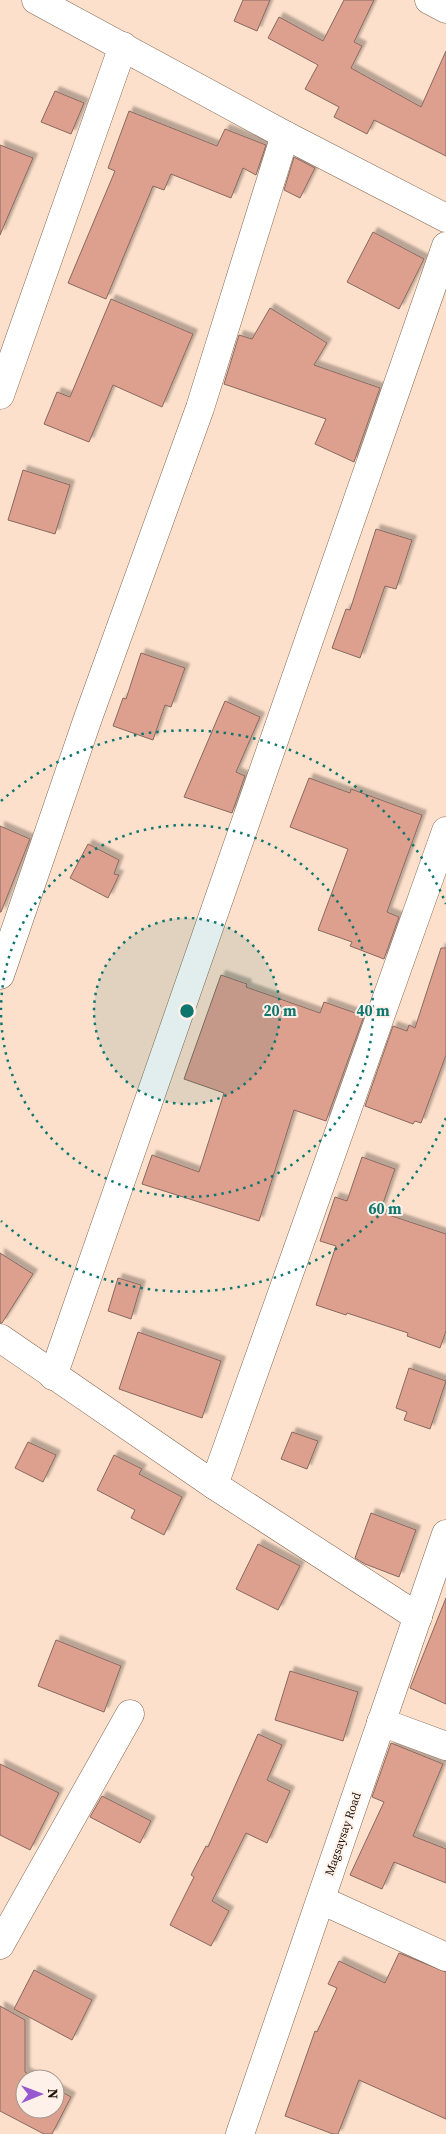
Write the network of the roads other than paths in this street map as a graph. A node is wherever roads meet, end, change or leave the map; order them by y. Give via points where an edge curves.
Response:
1 (36, 0) edge
2 (429, 0) edge
3 (446, 9) edge
4 (123, 46) junction
5 (285, 135) junction
6 (446, 218) edge
7 (446, 246) edge
8 (0, 395) edge
9 (446, 831) edge
10 (0, 975) edge
11 (0, 1338) edge
12 (53, 1376) junction
13 (214, 1485) junction
14 (446, 1534) edge
15 (439, 1574) edge
16 (418, 1618) junction
17 (130, 1714) dead end
18 (381, 1722) junction
19 (446, 1746) edge
20 (320, 1900) junction
21 (0, 1945) edge
22 (446, 1957) edge
23 (240, 2134) edge

1 - 4 street
2 - 3 street
4 - 5 street
4 - 8 street
5 - 6 street
5 - 10 street via 200,408 88,718
7 - 12 street
9 - 13 street
11 - 12 street
12 - 13 street
13 - 16 street
14 - 15 street, Magsaysay Road
15 - 16 street, Magsaysay Road
16 - 18 street, Magsaysay Road
17 - 21 street
18 - 19 street
18 - 20 street, Magsaysay Road
20 - 22 street
20 - 23 street, Magsaysay Road

